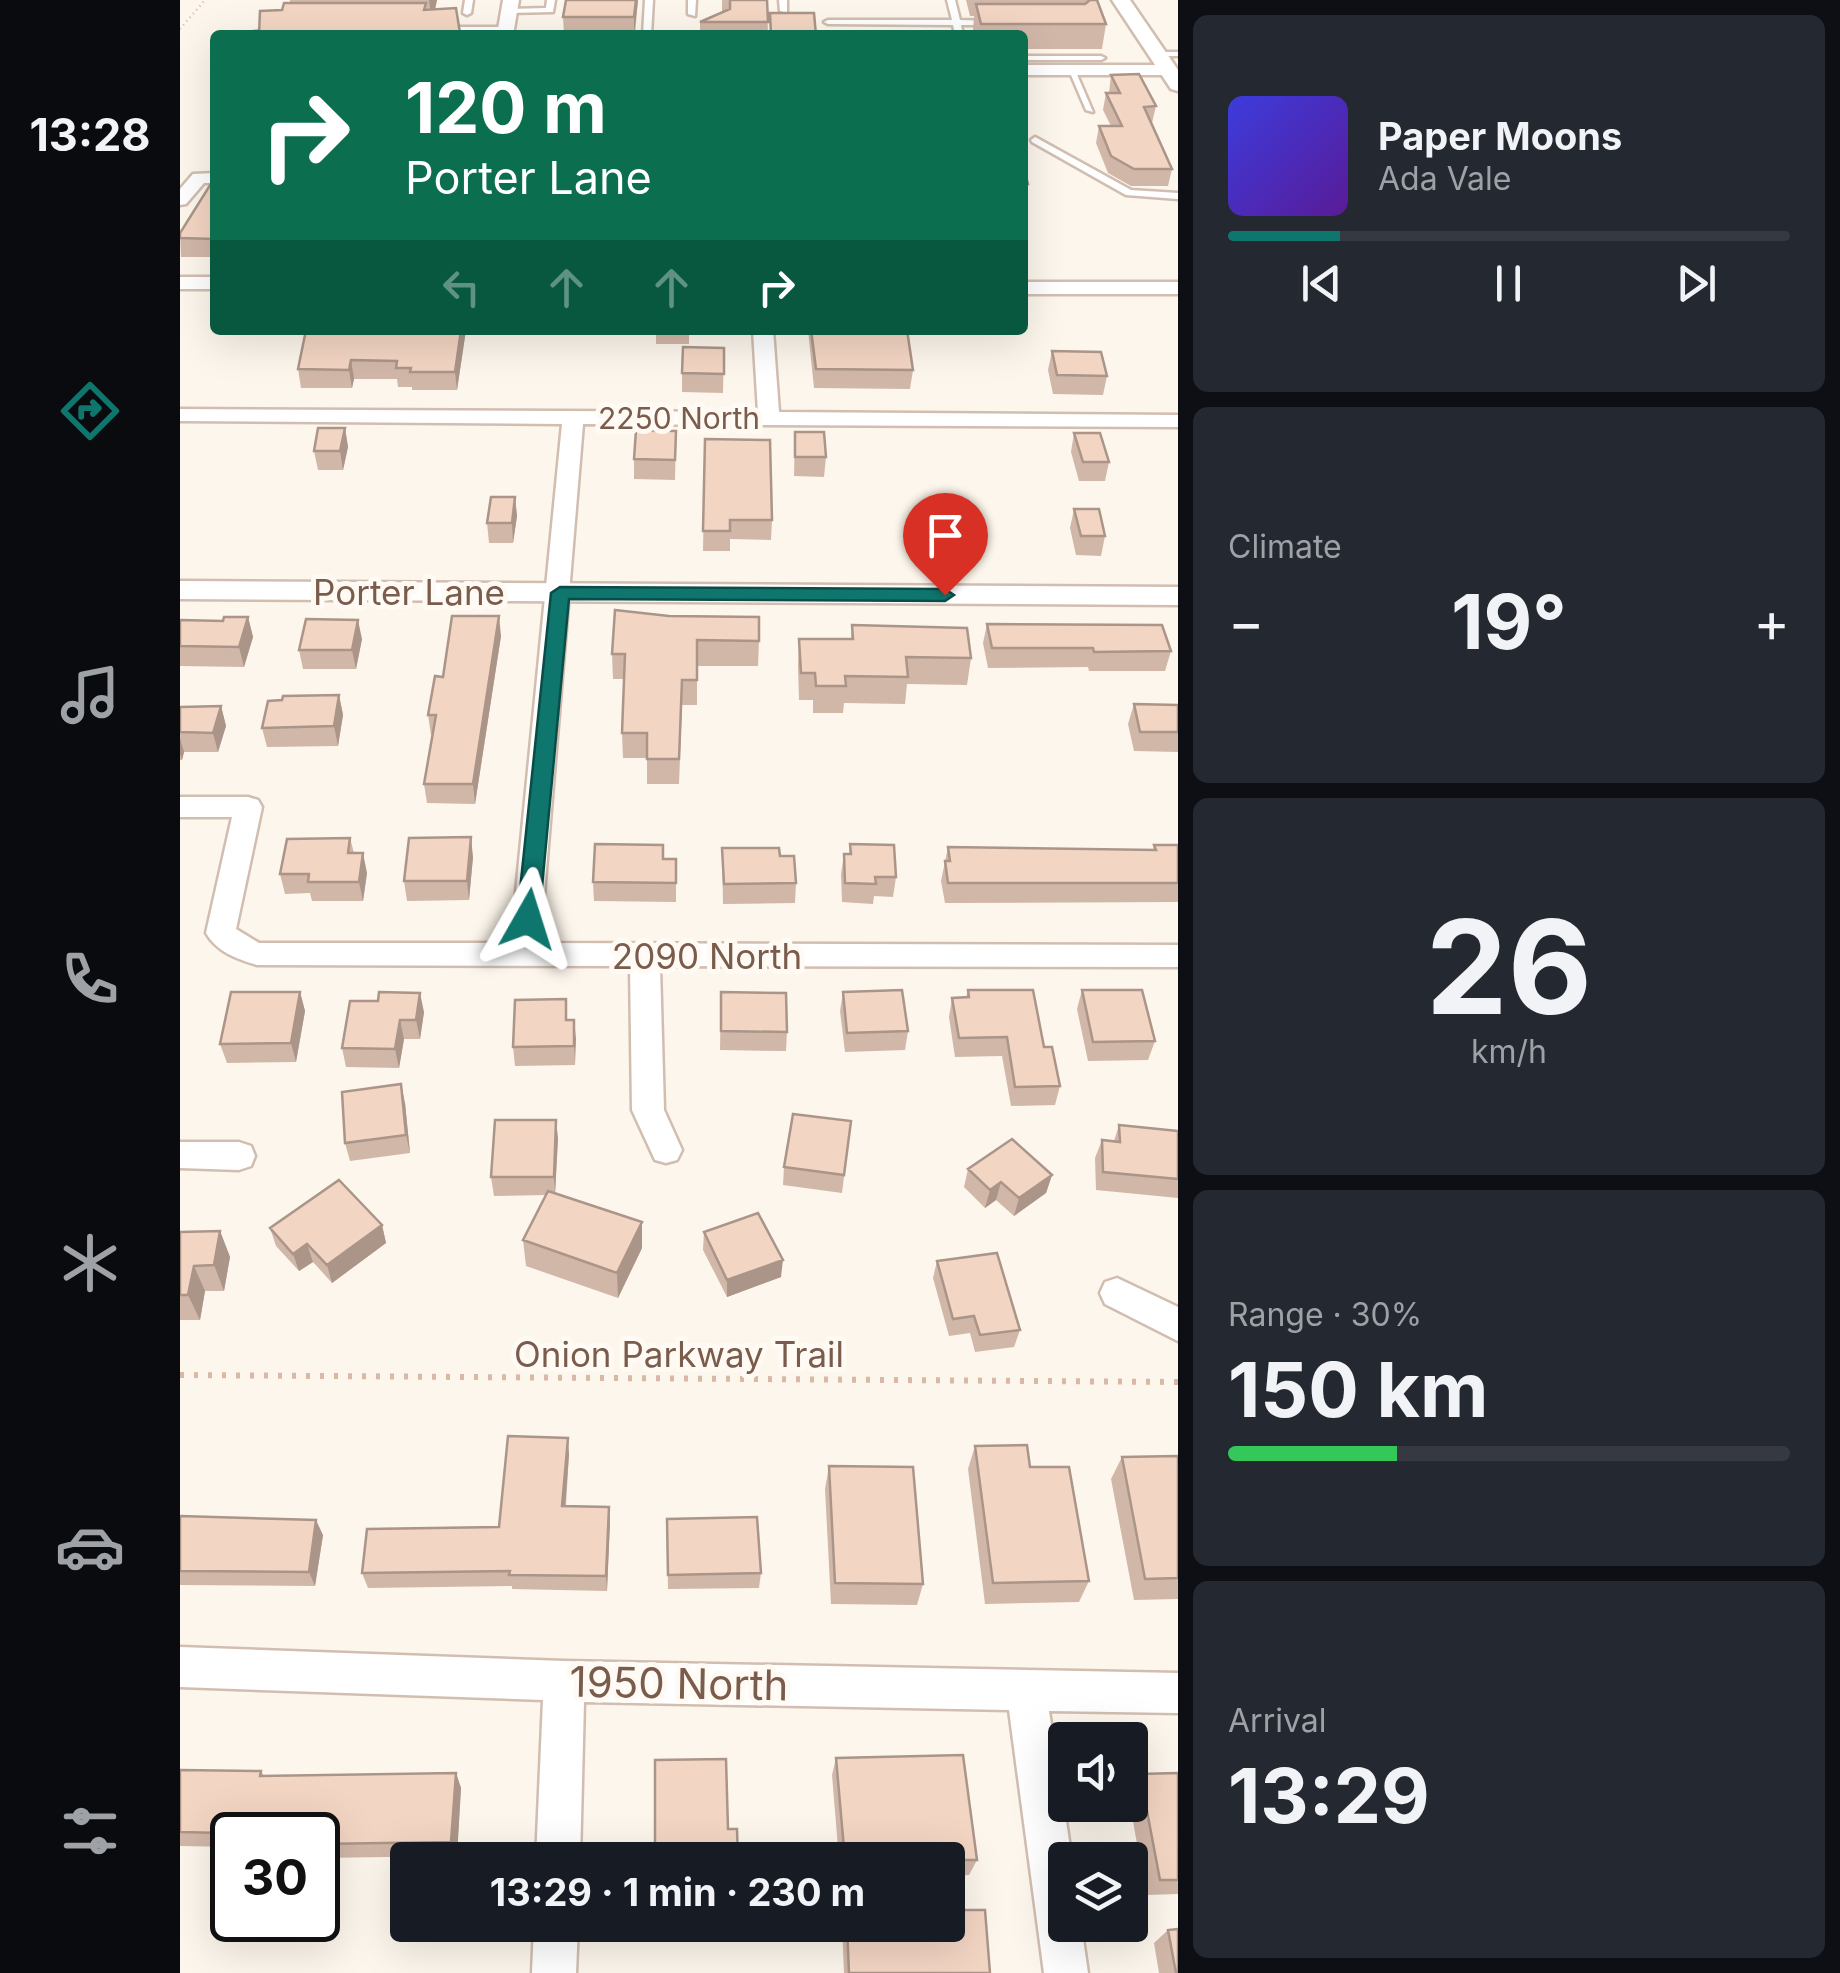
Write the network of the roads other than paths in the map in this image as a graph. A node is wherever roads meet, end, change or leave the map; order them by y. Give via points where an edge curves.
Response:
1 (470, 0) edge
2 (552, 0) edge
3 (648, 0) edge
4 (692, 0) edge
5 (783, 0) edge
6 (951, 0) edge
7 (1121, 0) edge
8 (510, 5) edge
9 (784, 11) edge
10 (467, 13) dead end
11 (692, 14) dead end
12 (828, 22) dead end
13 (956, 22) junction
14 (1010, 23) edge
15 (284, 29) edge
16 (430, 29) edge
17 (278, 30) edge
18 (455, 30) edge
19 (506, 30) edge
20 (647, 30) edge
21 (958, 30) edge
22 (1028, 58) edge
23 (1101, 58) dead end
24 (1170, 66) edge
25 (1028, 70) edge
26 (1071, 70) junction
27 (1090, 110) dead end
28 (1035, 140) dead end
29 (207, 178) edge
30 (1178, 196) edge
31 (180, 200) edge
32 (180, 282) edge
33 (210, 282) edge
34 (1028, 288) edge
35 (1178, 288) edge
36 (763, 335) edge
37 (180, 415) edge
38 (769, 418) junction
39 (573, 419) junction
40 (1178, 421) edge
41 (180, 590) edge
42 (560, 593) junction
43 (1178, 596) edge
44 (180, 807) edge
45 (524, 956) junction
46 (645, 956) junction
47 (1178, 956) edge
48 (666, 1150) dead end
49 (180, 1155) edge
50 (239, 1156) dead end
51 (1117, 1292) dead end
52 (1178, 1325) edge
53 (180, 1667) edge
54 (564, 1681) junction
55 (1026, 1689) junction
56 (1178, 1693) edge
57 (559, 1842) edge
58 (555, 1942) edge
59 (554, 1973) edge
60 (1066, 1973) edge

1 - 10 lane
2 - 8 lane via 550,10
3 - 20 lane
4 - 11 lane
5 - 9 lane
6 - 13 lane
7 - 24 street
8 - 19 street
12 - 13 lane
13 - 14 lane
13 - 21 lane
15 - 17 lane
16 - 18 lane
22 - 23 lane
24 - 26 street
25 - 26 street
26 - 27 lane
28 - 30 lane via 1129,194
29 - 31 street
32 - 33 street
34 - 35 street
36 - 38 street
37 - 39 street, 2250 North
38 - 39 street, 2250 North
38 - 40 street, 2250 North
39 - 42 street
41 - 42 street, Porter Lane
42 - 43 street, Porter Lane
42 - 45 street
44 - 45 street, 2090 North via 248,808 221,932 238,946 257,954
45 - 46 street, 2090 North
46 - 47 street, 2090 North
46 - 48 street via 648,1110
49 - 50 street
51 - 52 street
53 - 54 street, 1950 North
54 - 55 street, 1950 North
54 - 57 street
55 - 56 street, 1950 North
55 - 60 street
58 - 59 street

